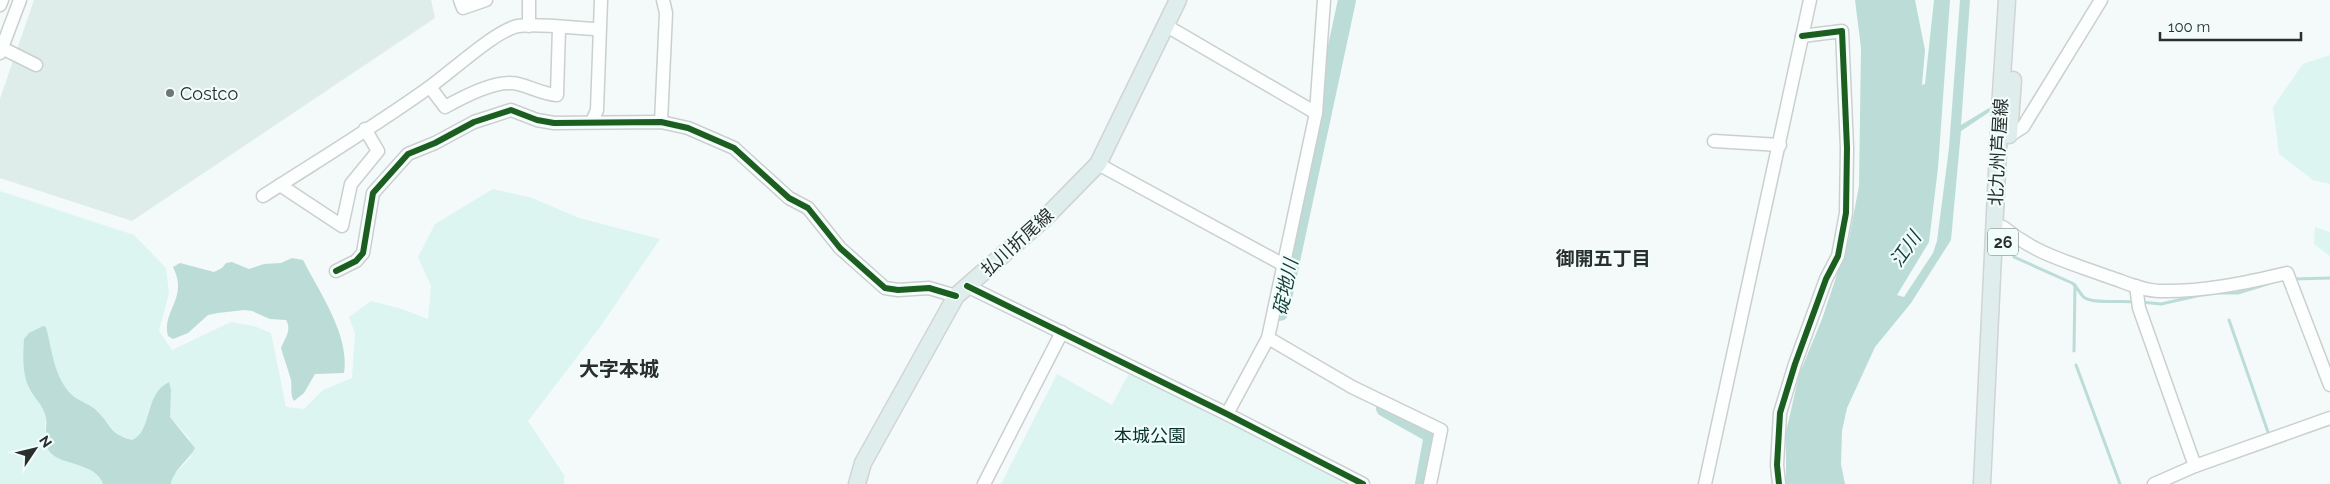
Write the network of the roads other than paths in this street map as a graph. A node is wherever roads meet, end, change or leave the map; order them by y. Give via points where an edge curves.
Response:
1 (2, 0) edge
2 (20, 0) edge
3 (460, 0) edge
4 (486, 0) edge
5 (528, 0) edge
6 (595, 0) edge
7 (601, 0) edge
8 (663, 0) edge
9 (1178, 0) edge
10 (1324, 0) edge
11 (1810, 0) edge
12 (2007, 0) edge
13 (2016, 0) edge
14 (2101, 0) edge
15 (0, 5) edge
16 (1165, 25) junction
17 (529, 26) junction
18 (560, 28) junction
19 (594, 29) junction
20 (1802, 36) junction
21 (1, 49) edge
22 (36, 65) dead end
23 (430, 87) junction
24 (1316, 113) junction
25 (592, 122) junction
26 (661, 122) junction
27 (364, 129) junction
28 (2004, 136) junction
29 (1714, 141) dead end
30 (1780, 145) junction
31 (1098, 164) junction
32 (280, 185) junction
33 (263, 196) dead end
34 (2003, 227) junction
35 (1284, 265) junction
36 (336, 271) dead end
37 (2136, 286) junction
38 (962, 291) junction
39 (1062, 332) junction
40 (1268, 338) junction
41 (2330, 385) edge
42 (1227, 414) junction
43 (2330, 418) edge
44 (2196, 466) junction
45 (857, 484) edge
46 (984, 484) edge
47 (1362, 484) edge
48 (1430, 484) edge
49 (1705, 484) edge
50 (1779, 484) edge
51 (1982, 484) edge
52 (1993, 484) edge
53 (2154, 484) edge

1 - 15 street
2 - 21 street
3 - 4 street via 463,8
5 - 17 street
6 - 19 street
7 - 25 street via 597,110
8 - 26 street via 666,13
9 - 16 main road, 払川折尾線
10 - 24 street
11 - 20 street
12 - 28 main road, 北九州芦屋線 / 26
13 - 28 main road, 北九州芦屋線 / 26
14 - 28 street via 2023,127
16 - 24 street
16 - 31 main road, 払川折尾線
17 - 18 street
17 - 23 street via 509,29
18 - 19 street
18 - 23 street via 557,95 546,95 511,83 474,92 445,107
19 - 25 street
20 - 30 street
20 - 50 street via 1842,31 1846,213 1838,256 1826,278 1780,413
21 - 22 street
23 - 27 street
24 - 35 street
25 - 26 street
25 - 36 street via 554,123 511,110 474,122 408,154 373,193 363,253 356,261
26 - 38 street via 688,128 734,148 789,198 808,208 840,248 885,288
27 - 32 street
27 - 32 street via 378,151 350,184 342,226
28 - 34 main road, 北九州芦屋線 / 26
28 - 51 main road, 北九州芦屋線 / 26
29 - 30 street
30 - 49 street
31 - 35 street
31 - 38 main road, 払川折尾線 via 1045,218
32 - 33 street
34 - 37 street via 2046,255
34 - 52 main road, 北九州芦屋線 / 26
35 - 40 street
37 - 41 street via 2158,291 2224,288 2287,273
37 - 44 street via 2139,308
38 - 39 street
38 - 45 main road, 払川折尾線 via 864,463
39 - 42 street
39 - 46 street
40 - 42 street
40 - 48 street via 1352,387 1441,430
42 - 47 street
43 - 44 street
44 - 53 street

